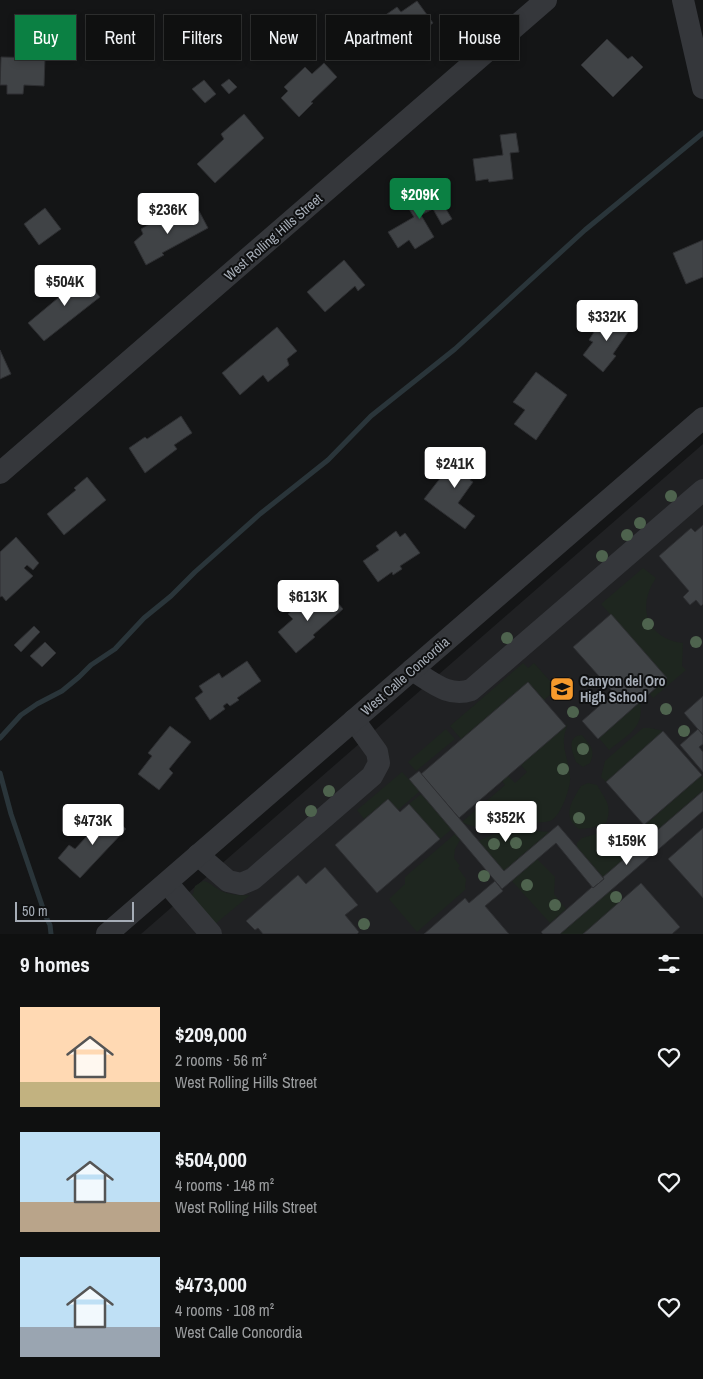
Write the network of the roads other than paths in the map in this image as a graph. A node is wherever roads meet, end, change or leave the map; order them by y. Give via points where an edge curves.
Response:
1 (546, 0) edge
2 (682, 0) edge
3 (703, 88) edge
4 (703, 418) edge
5 (0, 473) edge
6 (703, 490) edge
7 (412, 670) junction
8 (354, 720) junction
9 (198, 855) junction
10 (167, 883) junction
11 (107, 934) edge
12 (211, 934) edge

1 - 5 street, West Rolling Hills Street
2 - 3 street
4 - 7 street, West Calle Concordia
6 - 7 street via 471,690 459,693 445,690
7 - 8 street, West Calle Concordia
8 - 9 street, West Calle Concordia
8 - 9 street via 377,752 379,763 372,776 253,879 241,884 228,881
9 - 10 street, West Calle Concordia
10 - 11 street, West Calle Concordia
10 - 12 street

